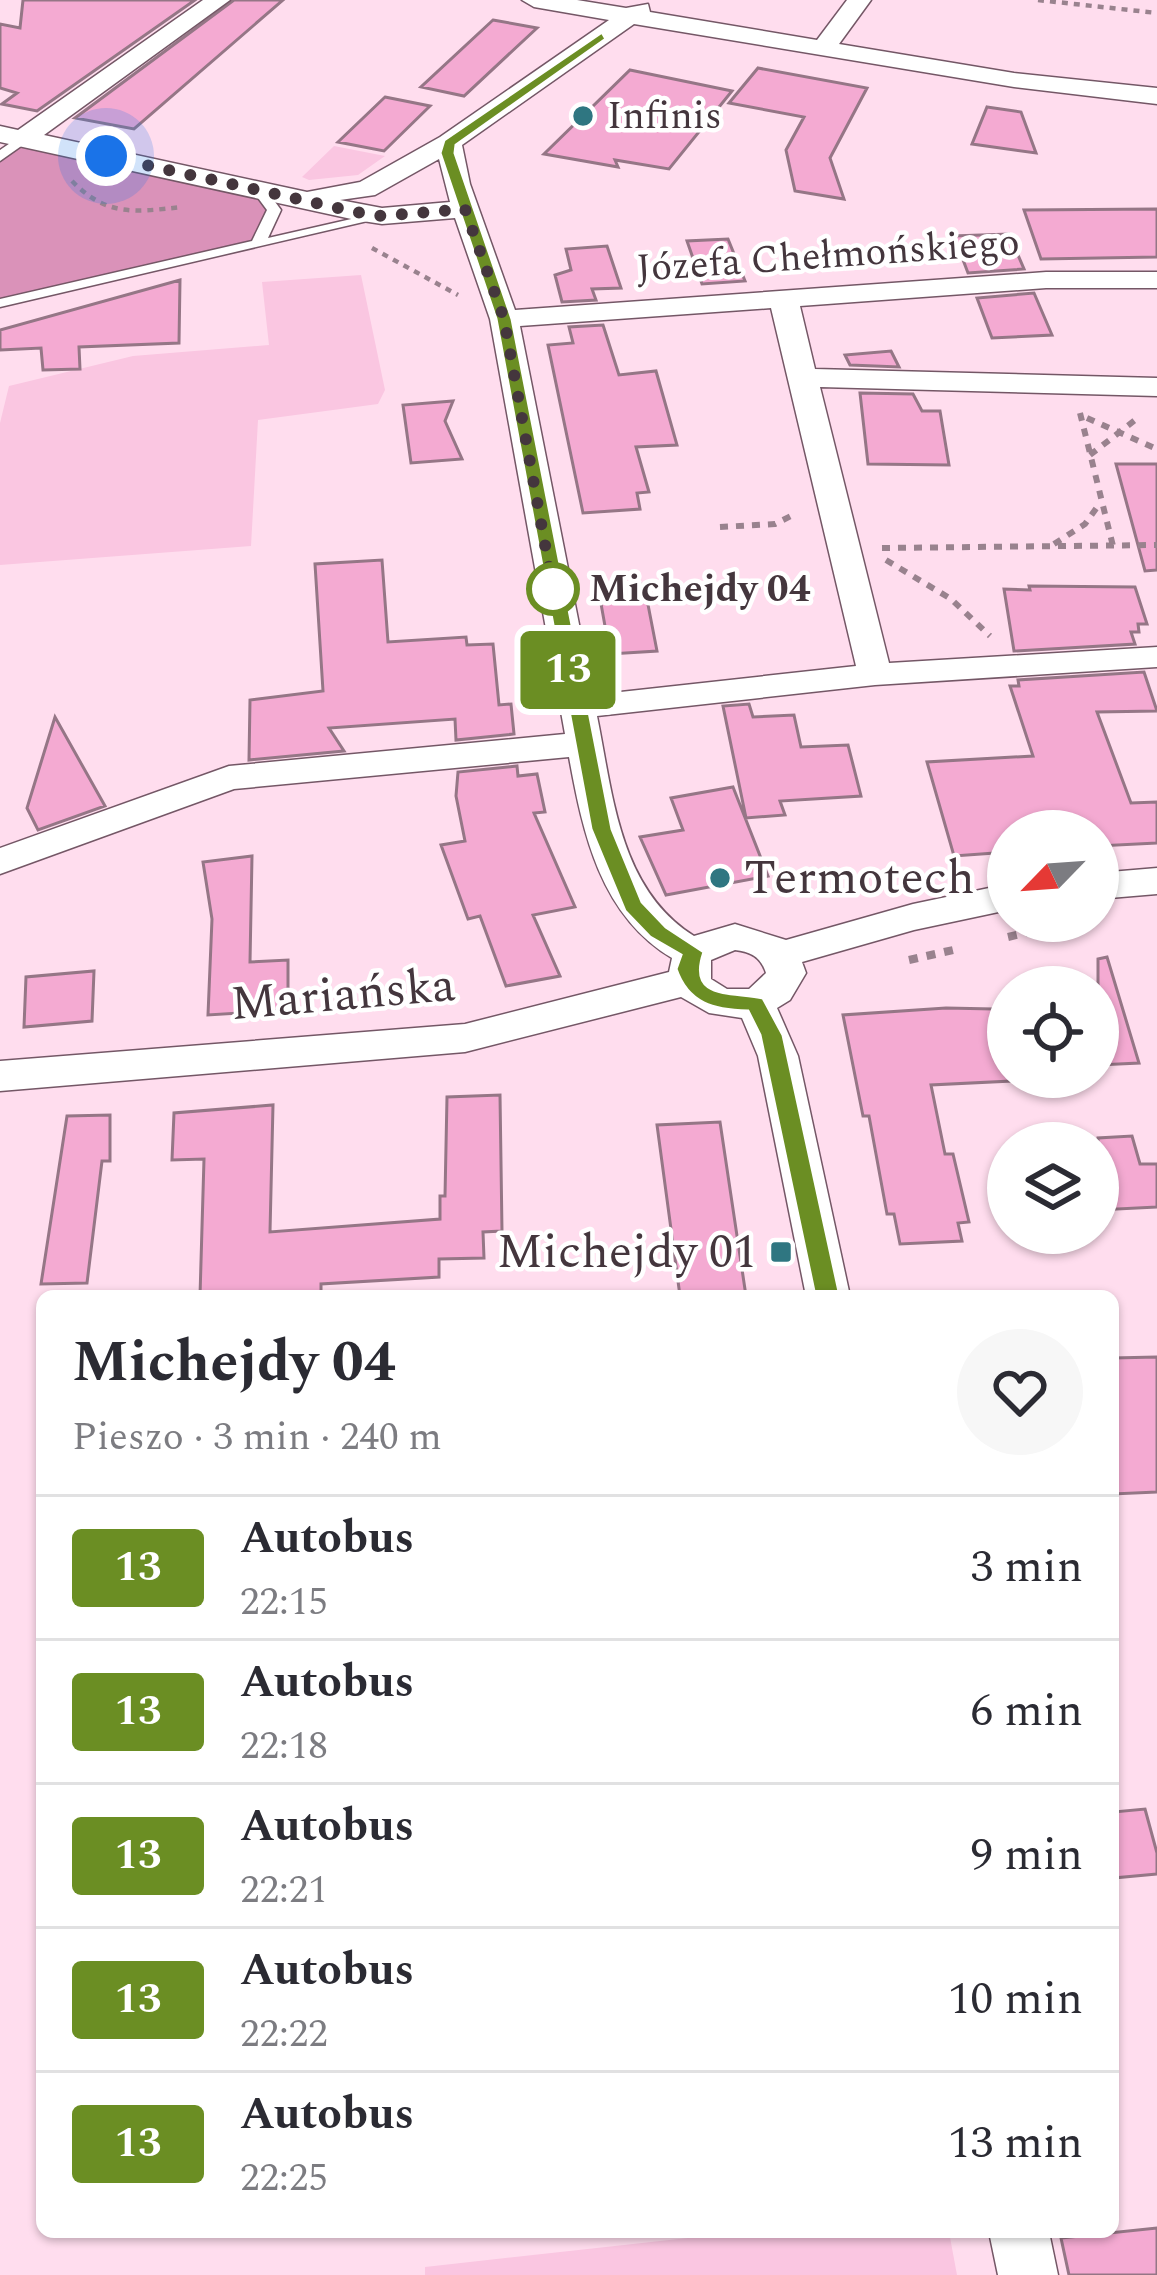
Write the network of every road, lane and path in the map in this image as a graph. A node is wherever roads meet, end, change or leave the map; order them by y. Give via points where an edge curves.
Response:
1 (218, 0) edge
2 (534, 0) edge
3 (652, 0) edge
4 (859, 0) edge
5 (1038, 0) edge
6 (1157, 13) edge
7 (629, 17) junction
8 (829, 39) junction
9 (976, 47) dead end
10 (1046, 58) dead end
11 (1157, 70) edge
12 (1157, 96) edge
13 (11, 136) edge
14 (449, 143) junction
15 (0, 157) edge
16 (257, 187) junction
17 (366, 190) junction
18 (288, 195) junction
19 (461, 196) junction
20 (382, 216) junction
21 (332, 226) junction
22 (259, 242) junction
23 (1157, 280) edge
24 (783, 297) junction
25 (463, 298) dead end
26 (0, 303) edge
27 (504, 319) junction
28 (803, 378) junction
29 (1157, 387) edge
30 (1077, 400) junction
31 (1141, 415) dead end
32 (1120, 433) junction
33 (1157, 449) edge
34 (1089, 455) junction
35 (1101, 502) junction
36 (795, 514) dead end
37 (720, 527) dead end
38 (1157, 545) edge
39 (1049, 546) junction
40 (1113, 546) junction
41 (1157, 657) edge
42 (1022, 665) junction
43 (874, 674) junction
44 (579, 726) junction
45 (0, 862) edge
46 (1157, 881) edge
47 (1119, 884) edge
48 (987, 901) edge
49 (968, 946) dead end
50 (779, 955) junction
51 (887, 965) dead end
52 (691, 966) junction
53 (755, 1003) junction
54 (0, 1076) edge
55 (827, 1290) edge
56 (1020, 2238) edge
57 (1028, 2275) edge

1 - 13 street
2 - 7 street
3 - 7 street
4 - 8 street
5 - 6 path
7 - 8 street
7 - 14 street
8 - 9 street
8 - 12 street via 1014,80
10 - 11 street
13 - 15 lane
13 - 16 street
14 - 17 street
14 - 19 street
16 - 18 street
16 - 22 lane via 274,210
17 - 18 street
17 - 19 street
18 - 20 street
19 - 20 street
19 - 27 street
20 - 21 lane
21 - 22 lane
21 - 25 path
22 - 26 lane
23 - 24 street, Józefa Chełmońskiego
24 - 27 street, Józefa Chełmońskiego
24 - 28 street
27 - 44 street
28 - 30 street
28 - 43 street
29 - 30 street
30 - 32 path
30 - 34 path
31 - 32 path
32 - 33 path
32 - 34 path
34 - 35 path
35 - 39 path via 1085,524
35 - 40 path
36 - 37 path via 775,524
38 - 40 path
39 - 40 path
39 - 42 path via 866,548 951,599
41 - 42 street
42 - 43 street
43 - 44 street
44 - 45 street via 229,778
44 - 52 street via 601,829 632,906
46 - 47 street
48 - 50 street
49 - 51 path
50 - 52 street via 763,942 732,936 710,941
50 - 53 street via 782,986
52 - 53 street via 712,1000
52 - 54 street, Mariańska via 465,1038
53 - 55 street via 778,1056
56 - 57 street

